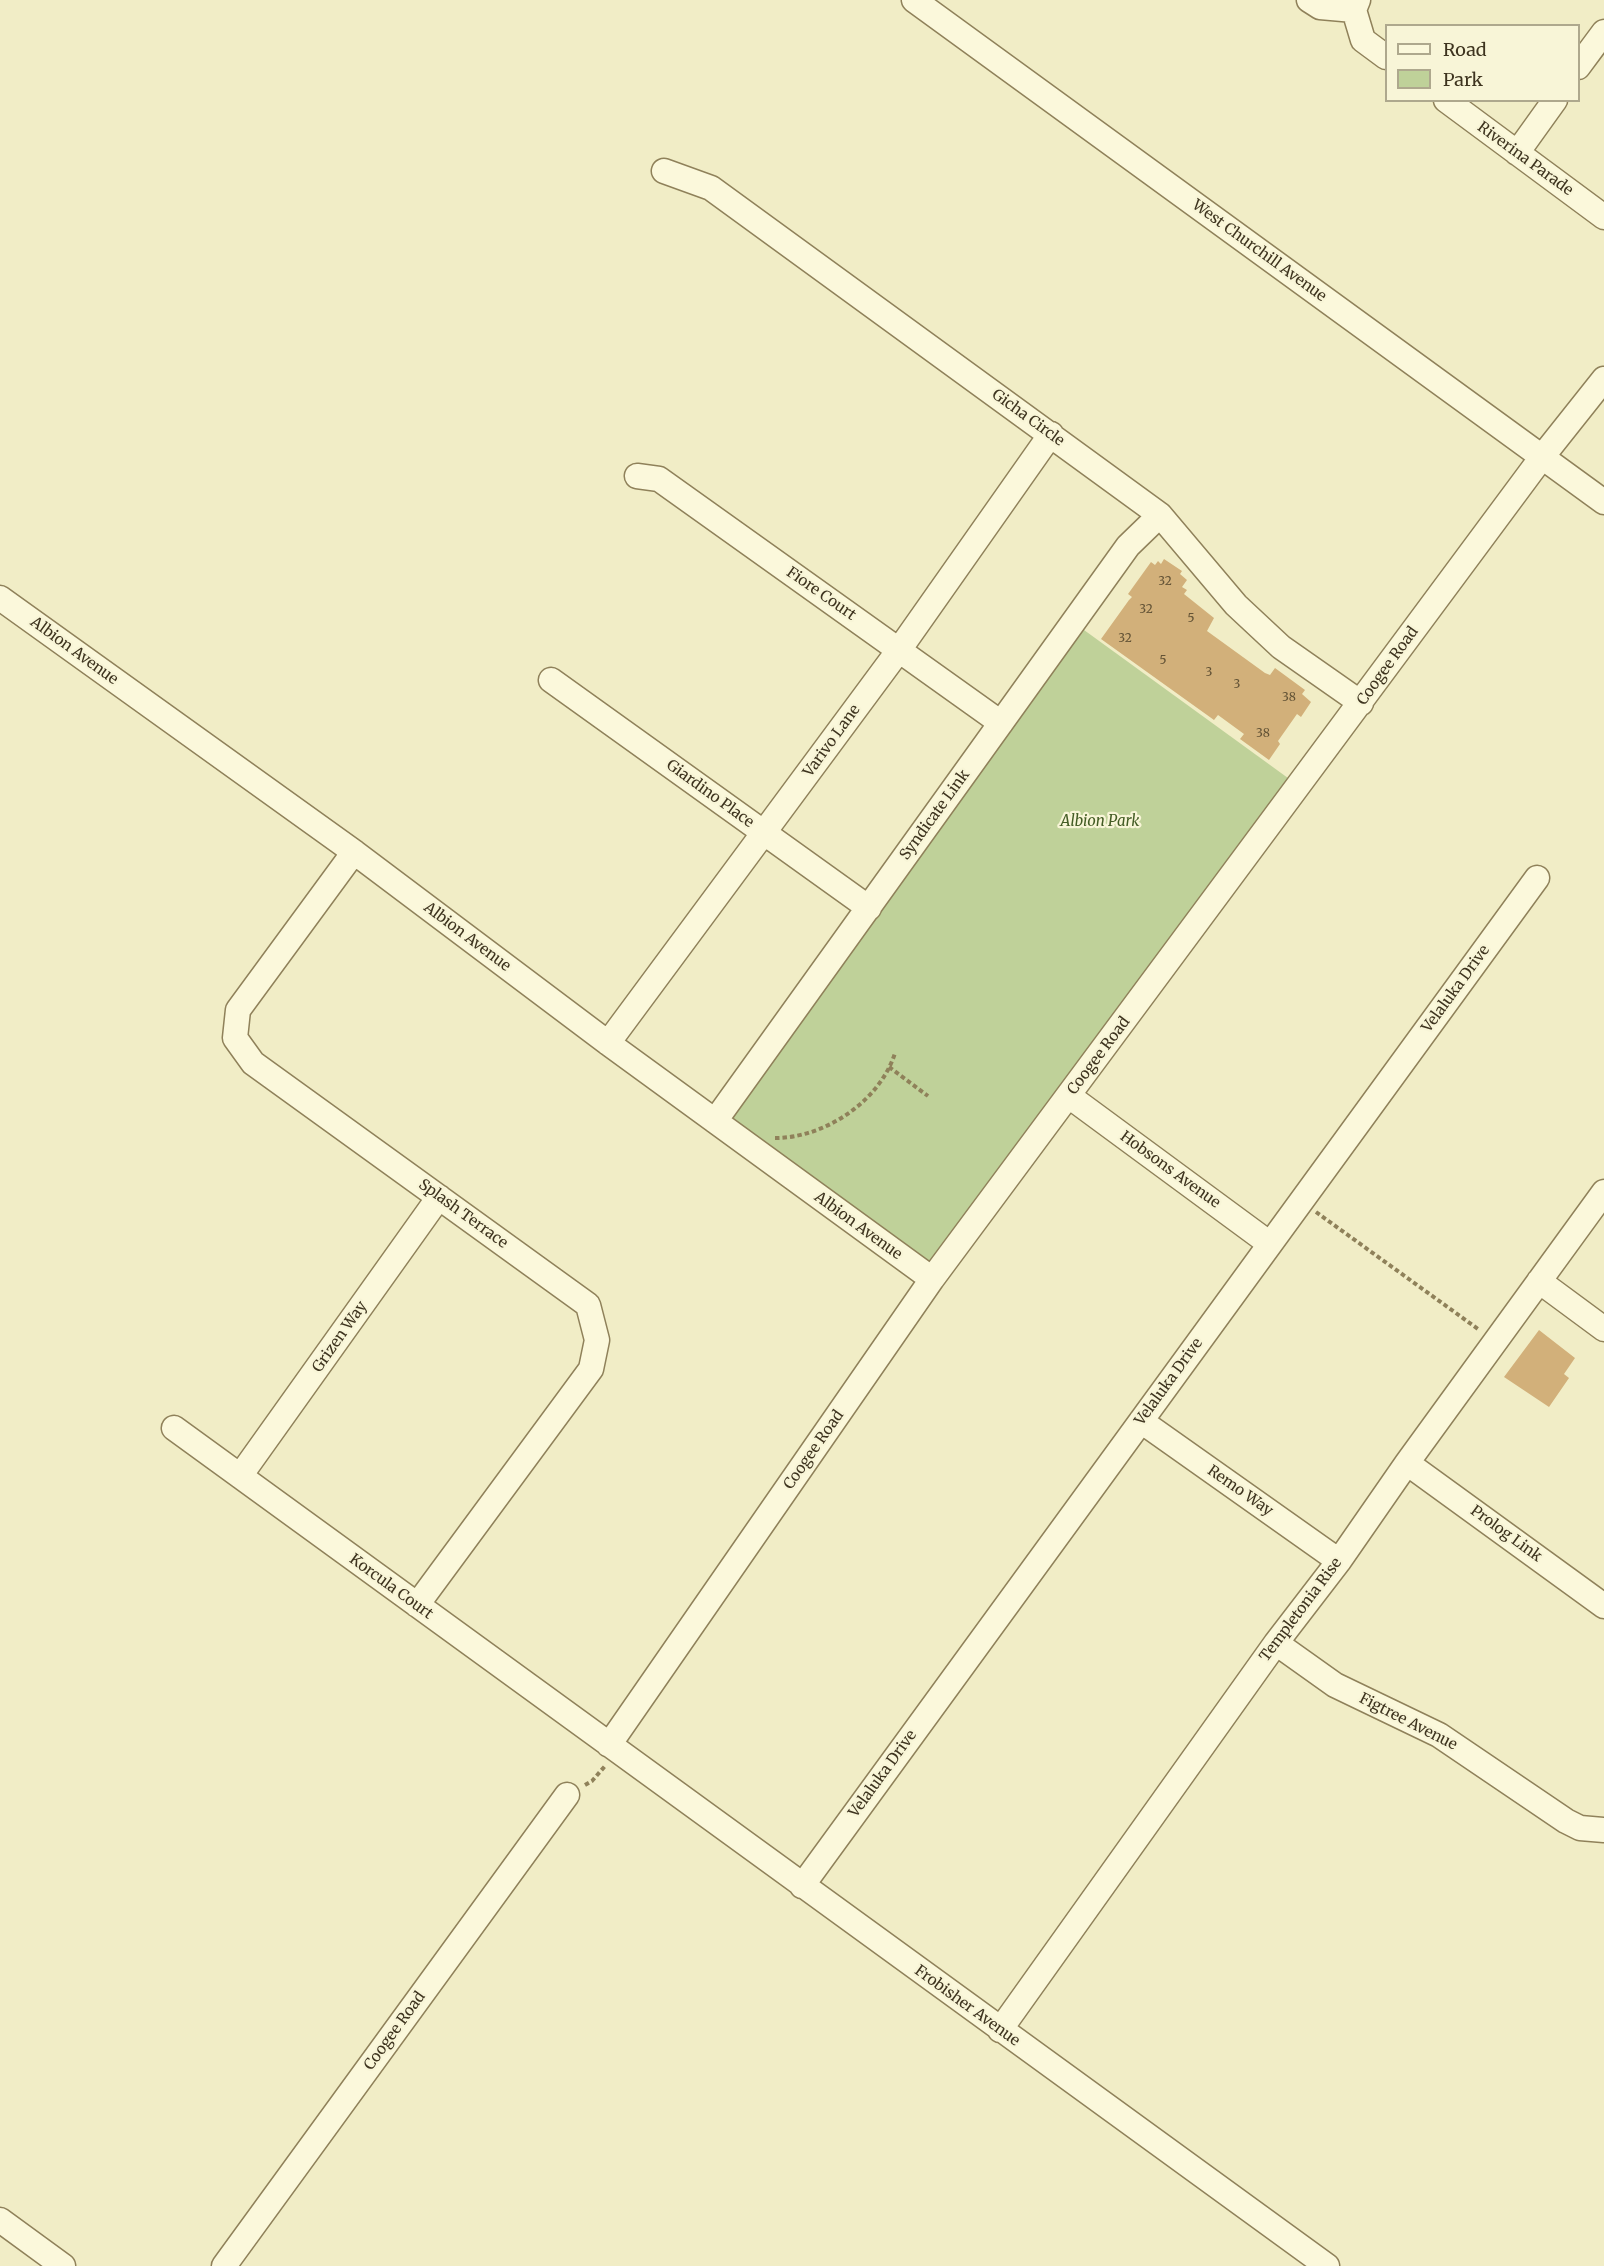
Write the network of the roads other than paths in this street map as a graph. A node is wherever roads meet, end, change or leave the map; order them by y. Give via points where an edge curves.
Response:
1 (914, 0) edge
2 (1309, 0) edge
3 (1356, 5) edge
4 (1604, 32) edge
5 (1385, 56) edge
6 (1580, 64) edge
7 (1449, 102) edge
8 (1554, 102) edge
9 (1517, 153) junction
10 (664, 171) dead end
11 (1604, 217) edge
12 (1604, 379) edge
13 (1051, 434) junction
14 (1542, 458) junction
15 (637, 476) dead end
16 (1604, 502) edge
17 (1160, 515) junction
18 (0, 598) edge
19 (899, 650) junction
20 (551, 680) dead end
21 (1361, 704) junction
22 (1001, 723) junction
23 (764, 833) junction
24 (354, 852) junction
25 (1537, 878) dead end
26 (868, 908) junction
27 (608, 1043) junction
28 (1069, 1096) junction
29 (716, 1121) junction
30 (1604, 1192) edge
31 (439, 1197) junction
32 (1270, 1244) junction
33 (932, 1280) junction
34 (1539, 1281) junction
35 (1604, 1329) edge
36 (1141, 1420) junction
37 (174, 1428) dead end
38 (1407, 1463) junction
39 (240, 1476) junction
40 (1339, 1561) junction
41 (417, 1605) junction
42 (1604, 1606) edge
43 (1276, 1643) junction
44 (612, 1748) junction
45 (567, 1795) road end
46 (1604, 1830) edge
47 (802, 1886) junction
48 (1000, 2030) junction
49 (0, 2220) edge
50 (63, 2266) edge
51 (224, 2266) edge
52 (1327, 2266) edge

1 - 14 street, West Churchill Avenue
2 - 3 street via 1320,7
3 - 5 street via 1364,40
4 - 6 street
7 - 9 street, Riverina Parade
8 - 9 street
9 - 11 street, Riverina Parade
10 - 13 street, Gicha Circle via 711,188
12 - 14 street, Coogee Road
13 - 17 street, Gicha Circle
13 - 19 street, Varivo Lane
14 - 16 street, West Churchill Avenue
14 - 21 street, Coogee Road
15 - 19 street, Fiore Court via 659,479
17 - 21 street, Gicha Circle via 1236,605 1281,647
17 - 22 street, Syndicate Link via 1128,546
18 - 24 street, Albion Avenue
19 - 22 street, Fiore Court
19 - 23 street, Varivo Lane
20 - 23 street, Giardino Place
21 - 28 street, Coogee Road
22 - 26 street, Syndicate Link
23 - 26 street, Giardino Place
23 - 27 street, Varivo Lane
24 - 27 street, Albion Avenue
24 - 31 street, Splash Terrace via 238,1010 235,1038 253,1063
25 - 32 street, Velaluka Drive
26 - 29 street, Syndicate Link
27 - 29 street, Albion Avenue
28 - 32 street, Hobsons Avenue
28 - 33 street, Coogee Road
29 - 33 street, Albion Avenue
30 - 34 street, Templetonia Rise
31 - 39 street, Grizen Way
31 - 41 street, Splash Terrace via 588,1305 597,1340 591,1369
32 - 36 street, Velaluka Drive
33 - 44 street, Coogee Road
34 - 35 street
34 - 38 street, Templetonia Rise
36 - 40 street, Remo Way
36 - 47 street, Velaluka Drive
37 - 39 street, Korcula Court
38 - 40 street, Templetonia Rise
38 - 42 street, Prolog Link
39 - 41 street, Korcula Court
40 - 43 street, Templetonia Rise
41 - 44 street, Korcula Court
43 - 46 street, Figtree Avenue via 1335,1685 1439,1735 1566,1821 1580,1828
43 - 48 street, Templetonia Rise
44 - 47 street, Frobisher Avenue
45 - 51 street, Coogee Road
47 - 48 street, Frobisher Avenue
48 - 52 street, Frobisher Avenue
49 - 50 street

